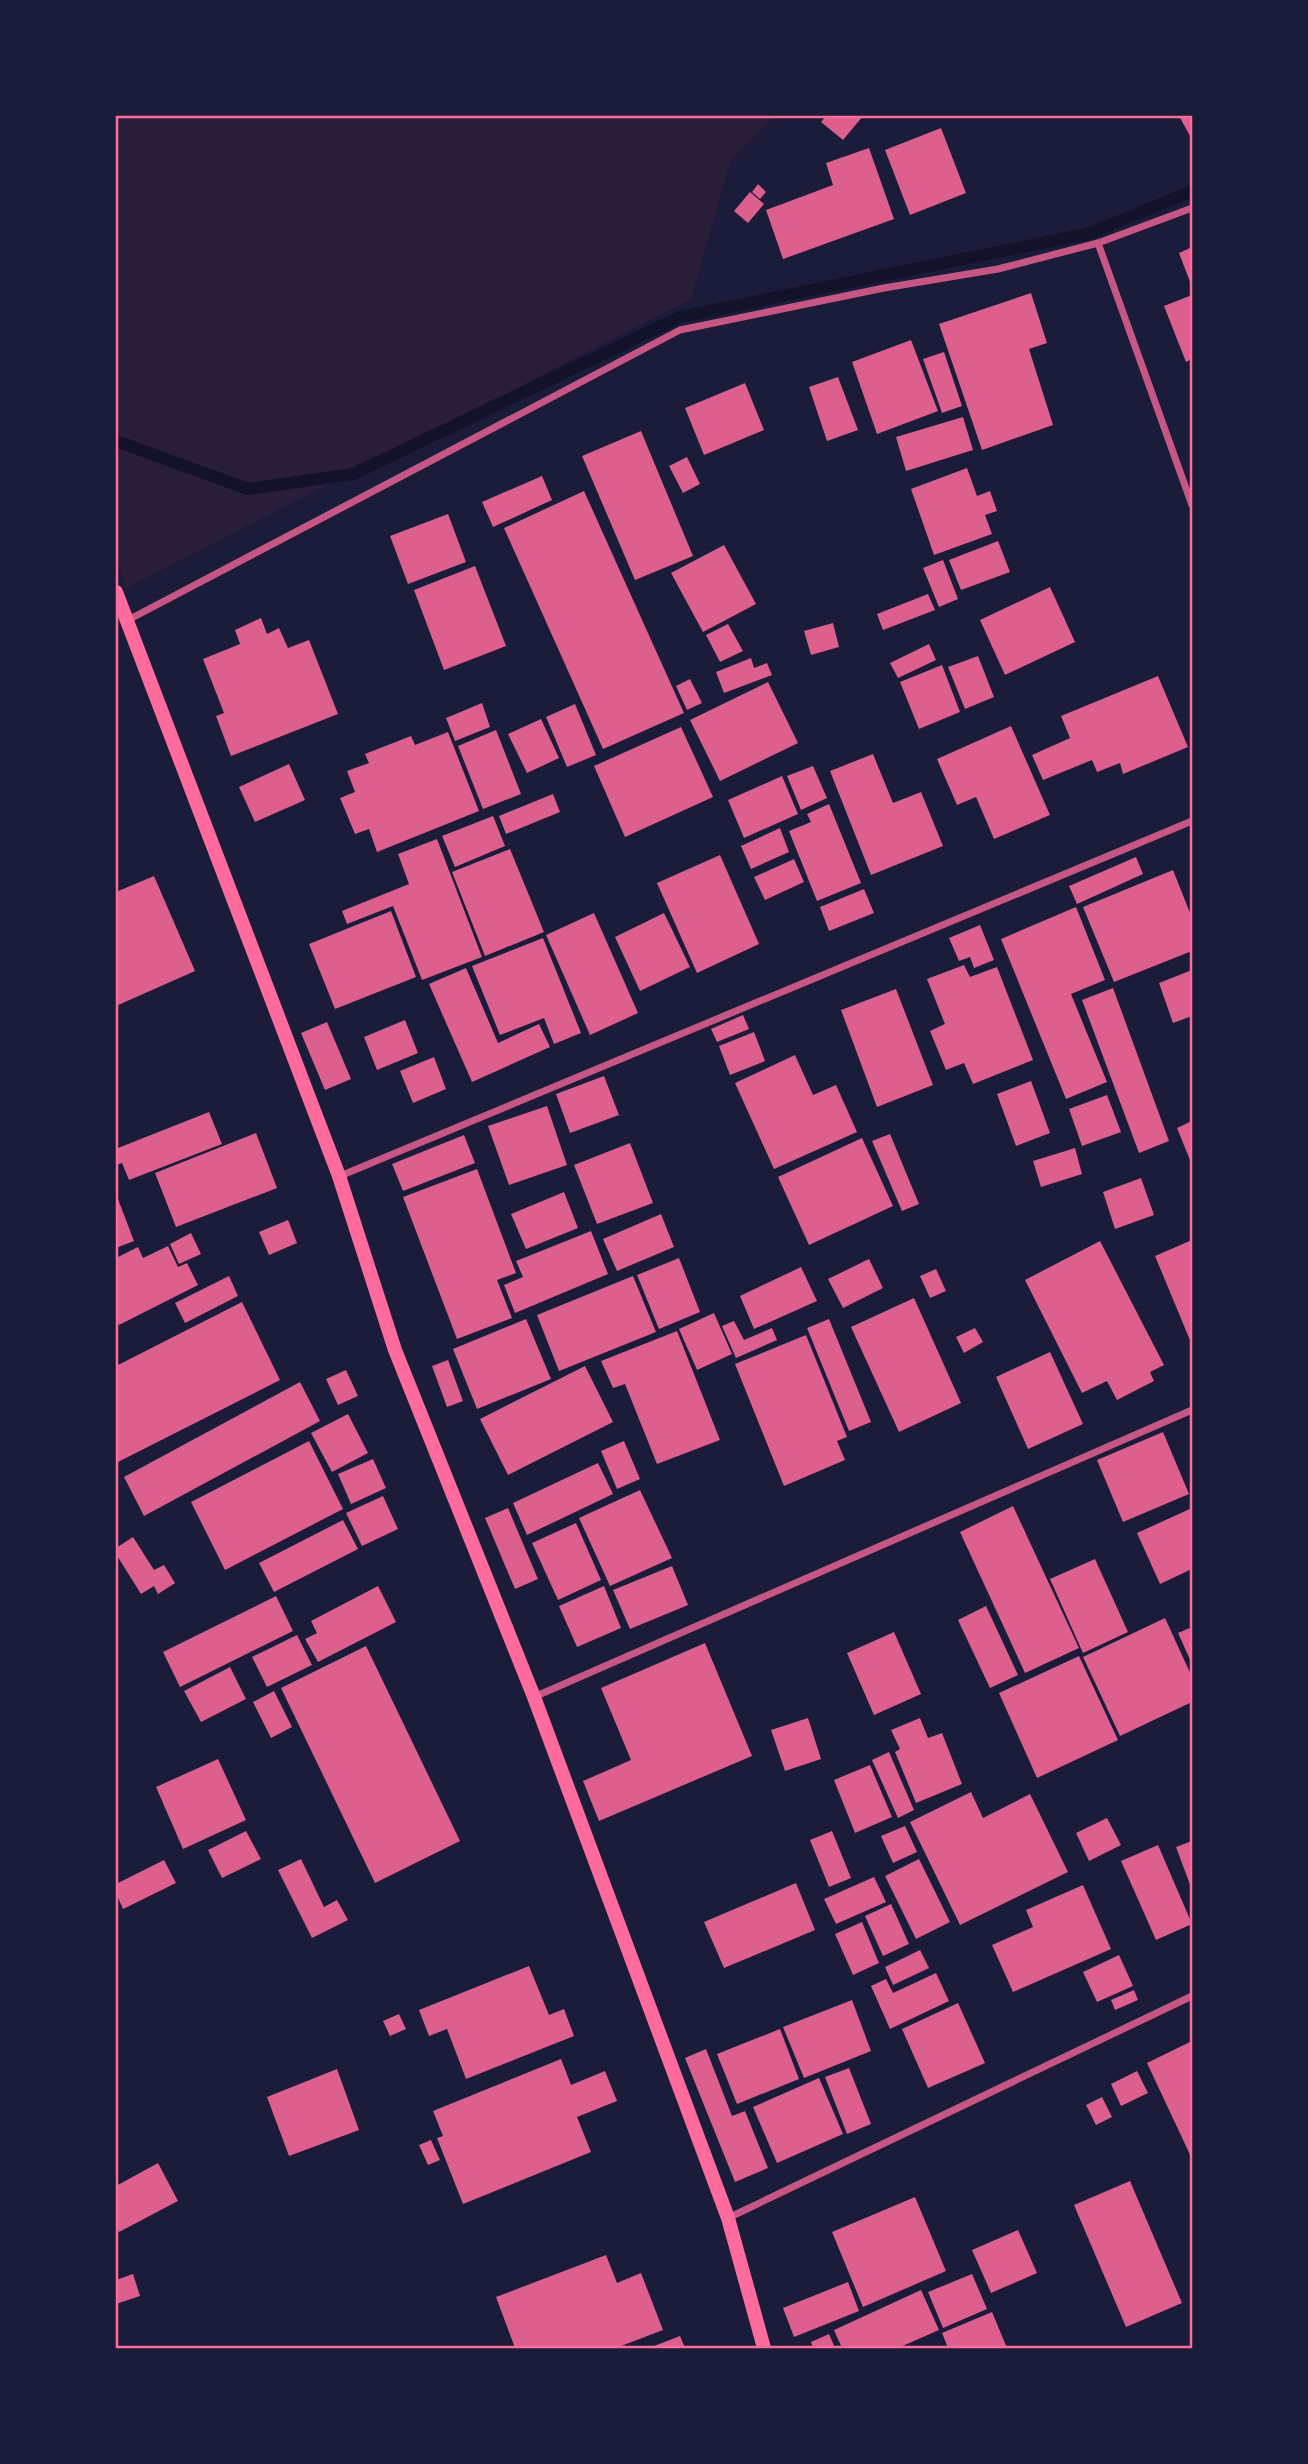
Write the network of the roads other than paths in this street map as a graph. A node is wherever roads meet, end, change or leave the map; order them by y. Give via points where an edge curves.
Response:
1 (1192, 208) edge
2 (1098, 243) junction
3 (1192, 505) edge
4 (116, 592) edge
5 (128, 620) junction
6 (1192, 821) edge
7 (339, 1176) junction
8 (1192, 1410) edge
9 (534, 1697) junction
10 (1192, 1996) edge
11 (728, 2218) junction
12 (764, 2348) edge

1 - 2 street
2 - 3 street
2 - 5 street via 998,269 680,330
4 - 5 main road
5 - 7 main road
6 - 7 street
7 - 9 main road via 395,1350
8 - 9 street
9 - 11 main road
10 - 11 street
11 - 12 main road

